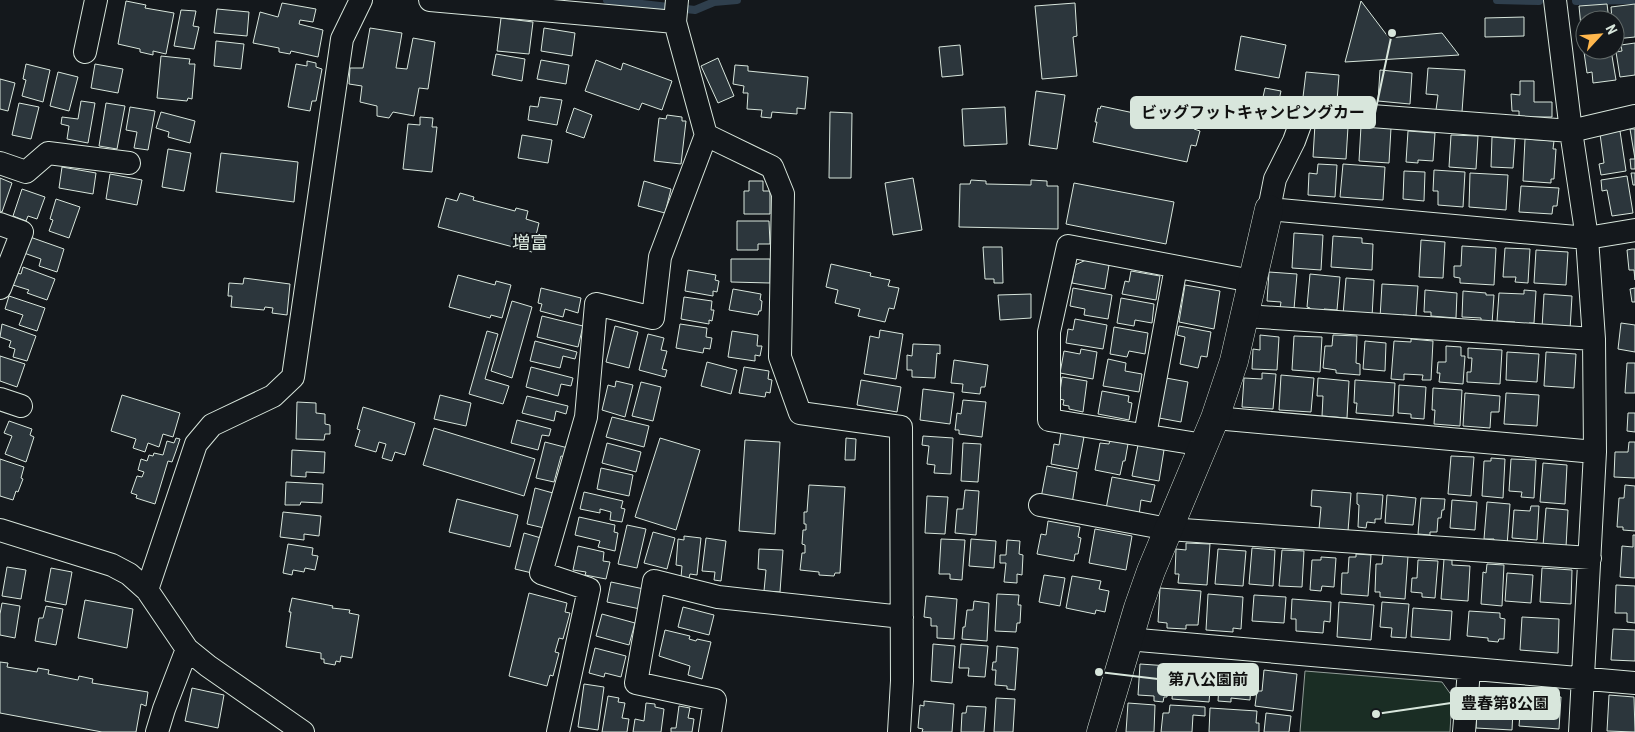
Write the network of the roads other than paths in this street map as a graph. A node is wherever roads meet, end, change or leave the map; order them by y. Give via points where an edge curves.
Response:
1 (96, 0) edge
2 (361, 0) edge
3 (430, 0) edge
4 (1555, 0) edge
5 (676, 14) edge
6 (85, 52) dead end
7 (1635, 116) edge
8 (1571, 131) junction
9 (706, 135) junction
10 (0, 163) edge
11 (129, 163) dead end
12 (1269, 209) junction
13 (0, 224) edge
14 (1635, 230) edge
15 (1587, 238) junction
16 (1176, 267) junction
17 (1252, 281) junction
18 (0, 288) edge
19 (1245, 316) junction
20 (1594, 339) junction
21 (0, 399) edge
22 (21, 406) dead end
23 (1215, 418) junction
24 (1145, 435) junction
25 (1204, 445) junction
26 (1595, 452) junction
27 (1040, 505) dead end
28 (1168, 528) junction
29 (0, 530) edge
30 (1590, 558) junction
31 (147, 590) junction
32 (902, 616) junction
33 (1127, 640) junction
34 (188, 649) junction
35 (1470, 670) junction
36 (1584, 678) junction
37 (1635, 683) edge
38 (157, 732) edge
39 (303, 732) edge
40 (558, 732) edge
41 (710, 732) edge
42 (899, 732) edge
43 (1101, 732) edge
44 (1464, 732) edge
45 (1580, 732) edge

1 - 6 street
2 - 31 street via 342,39 293,377 273,396 212,425 196,444
3 - 5 street
4 - 8 street
5 - 9 street
7 - 8 street
8 - 12 street via 1305,111 1275,179
8 - 15 street
9 - 32 street via 772,167 783,194 780,357 800,413 901,427
9 - 40 street via 660,257 653,318 596,304 586,417 541,573 589,589
10 - 11 street via 26,172 48,153
12 - 15 street
12 - 17 street
13 - 18 street via 22,232
14 - 15 street
15 - 20 street
16 - 17 street
16 - 24 street
16 - 24 street via 1068,246 1049,332 1049,420
17 - 19 street
19 - 20 street
19 - 23 street
20 - 26 street
21 - 22 street
23 - 25 street
23 - 26 street
24 - 25 street
25 - 28 street
26 - 30 street
27 - 28 street
28 - 30 street
28 - 33 street
29 - 31 street via 112,565 129,574
30 - 36 street
31 - 34 street
32 - 41 street via 718,597 654,581 636,683 715,700
32 - 42 street
33 - 35 street
33 - 43 street
34 - 38 street
34 - 39 street
35 - 36 street
35 - 44 street
36 - 37 street
36 - 45 street

